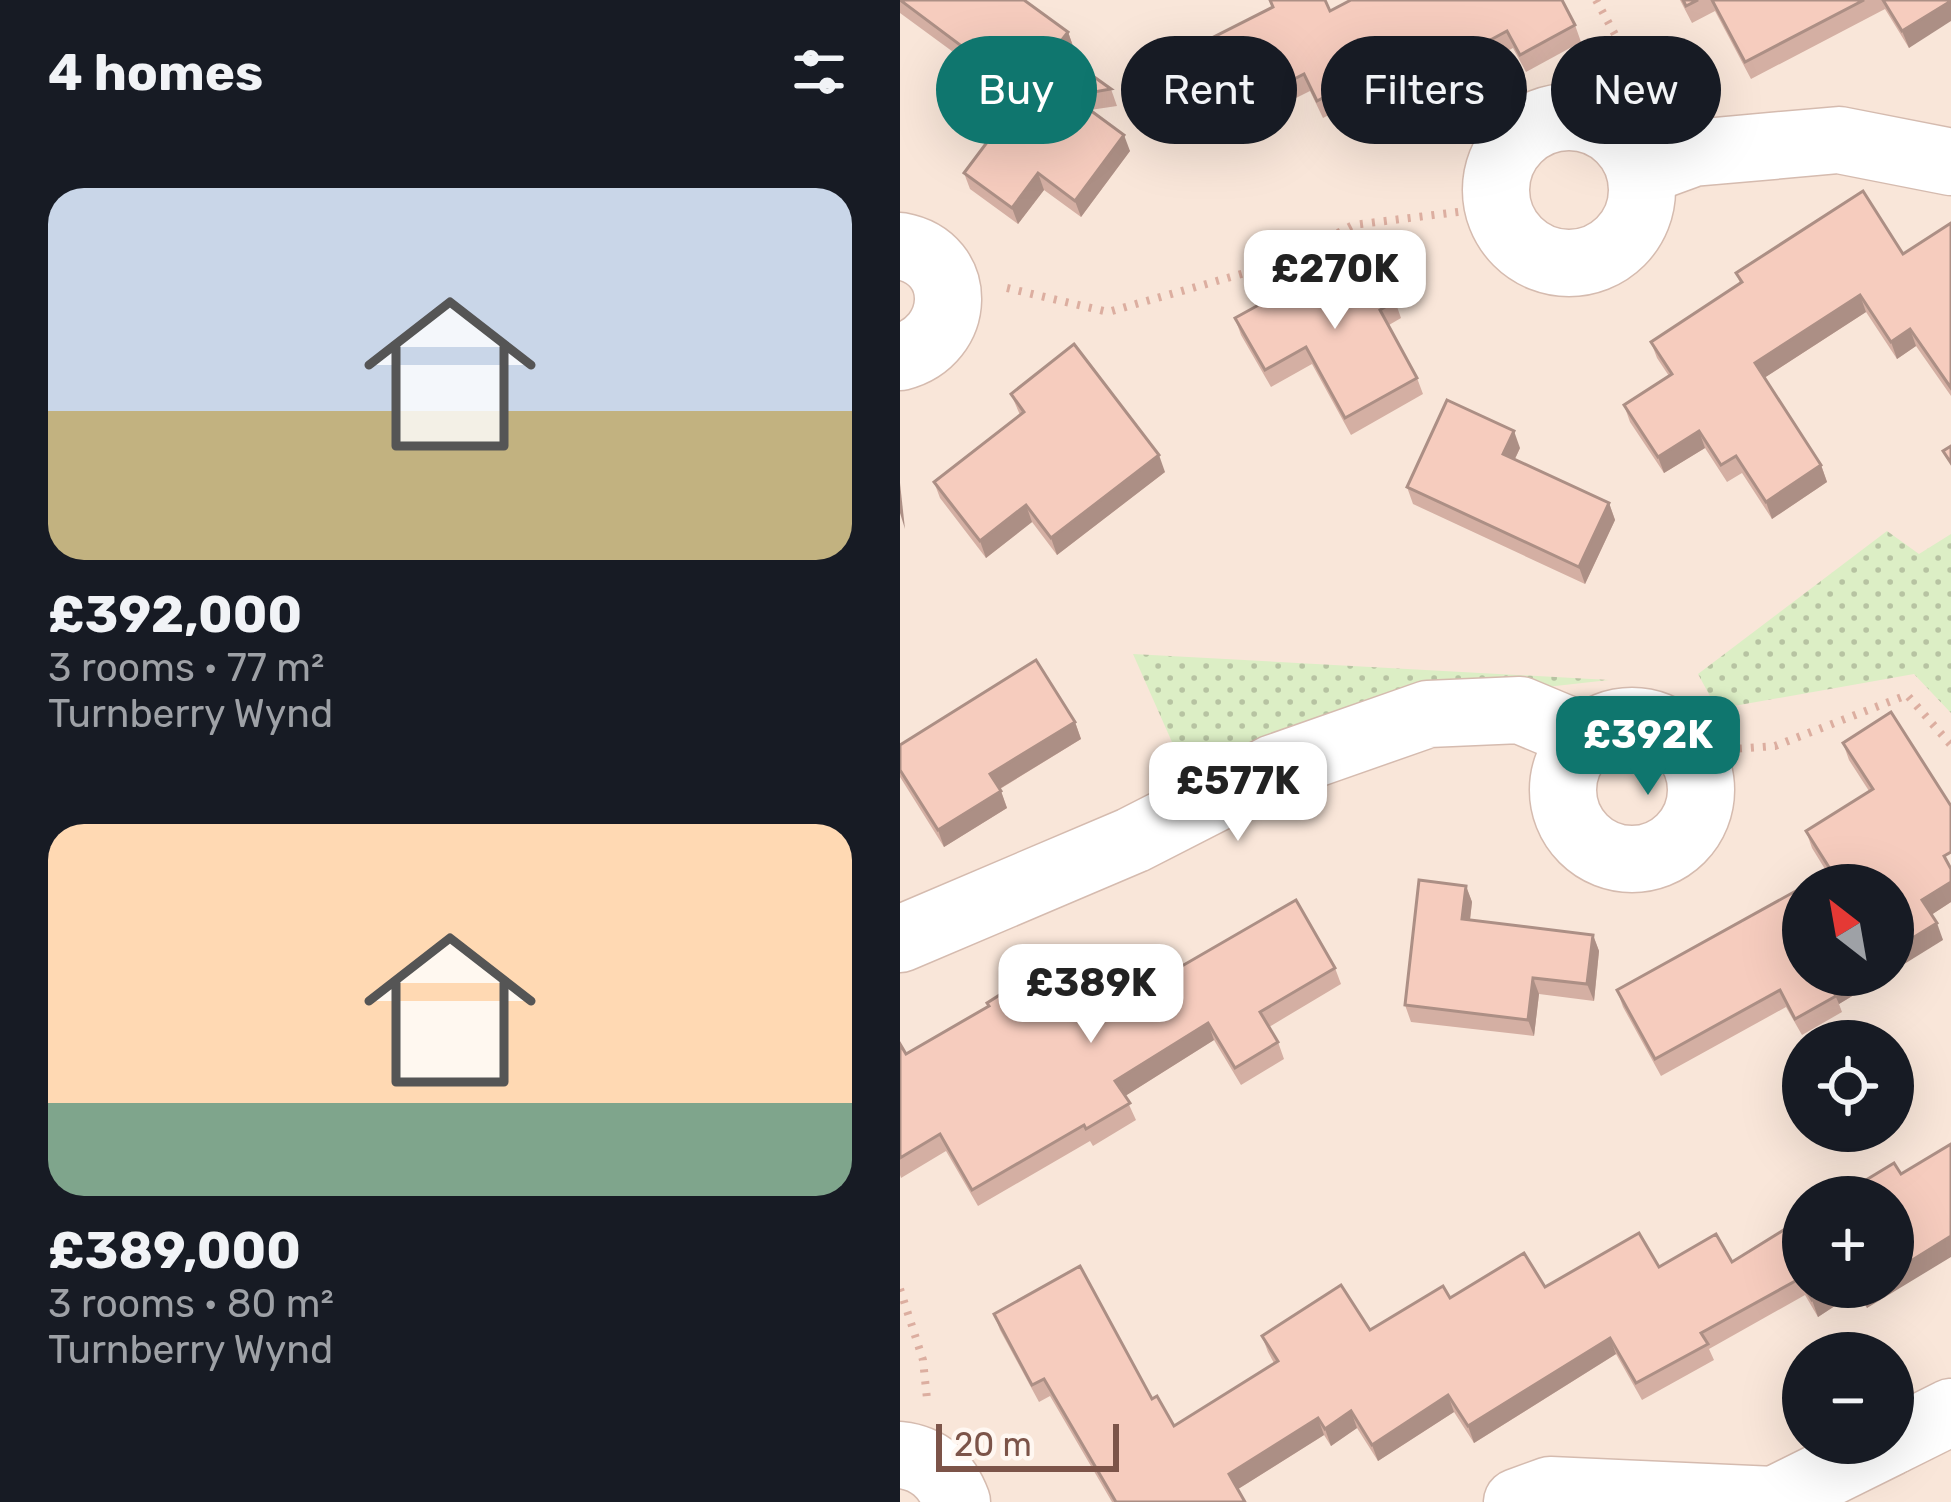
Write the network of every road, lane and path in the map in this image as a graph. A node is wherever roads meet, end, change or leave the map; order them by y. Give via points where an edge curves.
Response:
1 (1596, 0) edge
2 (1636, 160) junction
3 (1951, 162) edge
4 (1498, 207) junction
5 (921, 260) edge
6 (900, 357) edge
7 (1587, 738) junction
8 (1951, 745) edge
9 (1691, 752) junction
10 (900, 939) edge
11 (900, 1289) edge
12 (1951, 1412) edge
13 (1914, 1430) edge
14 (1848, 1464) edge
15 (924, 1471) edge
16 (1775, 1501) edge
17 (1516, 1502) edge

1 - 2 path via 1618,40 1619,113
2 - 3 street via 1839,140
2 - 4 street via 1612,130 1589,119 1540,122 1504,157
2 - 4 street via 1638,218 1608,252 1587,261 1541,258 1506,228
4 - 5 path via 1353,226 1280,263 1108,312
5 - 6 street via 948,290 943,326 916,353
7 - 9 street via 1642,722 1675,734
7 - 9 street via 1564,776 1570,820 1583,839 1622,858 1646,858 1684,836 1702,795
7 - 10 street via 1520,710 1428,714 1274,768 1133,840
8 - 9 path via 1907,695 1775,746
11 - 15 path via 923,1360 930,1425
12 - 13 street
14 - 16 street
16 - 17 street via 1550,1490

